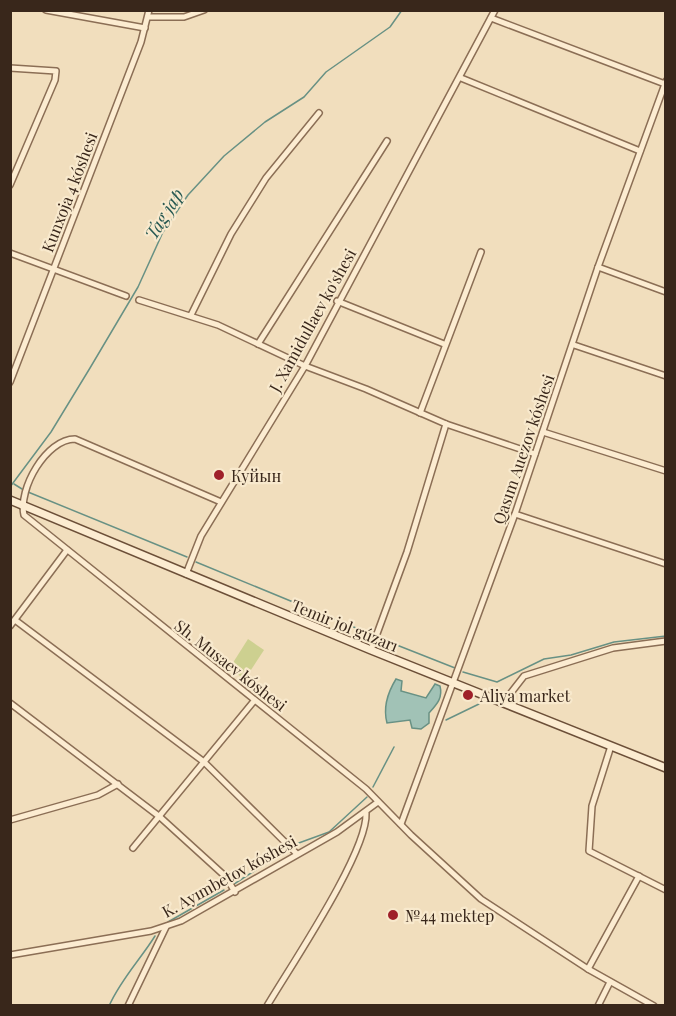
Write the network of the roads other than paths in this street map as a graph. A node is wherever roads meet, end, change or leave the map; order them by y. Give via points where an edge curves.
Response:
1 (46, 10) edge
2 (204, 10) edge
3 (495, 10) edge
4 (148, 14) edge
5 (491, 18) junction
6 (146, 28) junction
7 (10, 68) edge
8 (460, 78) junction
9 (665, 83) edge
10 (319, 112) dead end
11 (387, 141) dead end
12 (640, 151) junction
13 (10, 185) edge
14 (481, 252) dead end
15 (10, 253) edge
16 (598, 267) junction
17 (53, 269) junction
18 (666, 292) edge
19 (126, 296) dead end
20 (139, 300) dead end
21 (337, 301) junction
22 (191, 315) junction
23 (258, 344) junction
24 (444, 344) junction
25 (574, 345) junction
26 (305, 366) junction
27 (666, 376) edge
28 (10, 382) edge
29 (420, 413) junction
30 (446, 424) junction
31 (543, 432) junction
32 (535, 454) junction
33 (666, 471) edge
34 (221, 502) junction
35 (16, 503) edge
36 (515, 514) junction
37 (67, 550) junction
38 (666, 564) edge
39 (186, 574) junction
40 (13, 623) edge
41 (666, 640) edge
42 (371, 650) junction
43 (453, 684) junction
44 (254, 700) junction
45 (10, 703) edge
46 (503, 703) junction
47 (611, 746) junction
48 (204, 762) junction
49 (666, 768) edge
50 (118, 784) junction
51 (378, 802) junction
52 (366, 813) junction
53 (160, 818) junction
54 (10, 819) edge
55 (401, 824) junction
56 (133, 848) dead end
57 (297, 854) junction
58 (639, 876) junction
59 (666, 890) edge
60 (235, 892) junction
61 (166, 927) junction
62 (10, 954) edge
63 (588, 969) junction
64 (610, 982) junction
65 (128, 1005) edge
66 (267, 1005) edge
67 (598, 1005) edge
68 (654, 1005) edge

1 - 6 street
2 - 4 street via 184,16
3 - 5 street, J. Xamidullaev ko'shesi
4 - 6 street, Kunxoja 4 kóshesi
5 - 8 street, J. Xamidullaev ko'shesi
5 - 9 street
6 - 17 street, Kunxoja 4 kóshesi
7 - 13 street via 56,71
8 - 12 street
8 - 21 street, J. Xamidullaev ko'shesi
9 - 12 street, Qasım Auezov kóshesi
10 - 22 street via 266,178 231,234
11 - 23 street, J. Xamidullaev ko'shesi
12 - 16 street, Qasım Auezov kóshesi
14 - 24 street
15 - 17 street
16 - 18 street
16 - 25 street, Qasım Auezov kóshesi
17 - 19 street
17 - 28 street, Kunxoja 4 kóshesi
20 - 22 street
21 - 24 street
21 - 26 street, J. Xamidullaev ko'shesi
22 - 23 street
23 - 26 street
24 - 29 street
25 - 27 street
25 - 31 street, Qasım Auezov kóshesi
26 - 29 street
26 - 34 street, J. Xamidullaev ko'shesi
29 - 30 street
30 - 32 street
30 - 42 street via 407,552
31 - 32 street, Qasım Auezov kóshesi
31 - 33 street
32 - 36 street, Qasım Auezov kóshesi
34 - 35 street via 75,439 64,439 54,444
34 - 39 street, J. Xamidullaev ko'shesi via 201,536
35 - 37 street, Sh. Musaev kóshesi via 24,515
35 - 39 street, Temir jol gúzarı
36 - 38 street
36 - 43 street, Qasım Auezov kóshesi
37 - 40 street
37 - 44 street, Sh. Musaev kóshesi
39 - 42 street, Temir jol gúzarı
40 - 48 street
41 - 46 street via 613,648 524,676
42 - 43 street, Temir jol gúzarı
43 - 46 street, Temir jol gúzarı
43 - 55 street, Qasım Auezov kóshesi
44 - 48 street
44 - 51 street, Sh. Musaev kóshesi
45 - 50 street
46 - 47 street, Temir jol gúzarı
47 - 49 street, Temir jol gúzarı
47 - 58 street via 592,806 589,851
48 - 53 street
48 - 57 street
50 - 53 street
50 - 54 street via 98,795
51 - 52 street, K. Ayımbetov kóshesi
51 - 55 street, Sh. Musaev kóshesi
52 - 57 street, K. Ayımbetov kóshesi
52 - 66 street via 351,864
53 - 56 street
53 - 60 street via 226,877
55 - 63 street, Sh. Musaev kóshesi via 481,899
57 - 60 street, K. Ayımbetov kóshesi
58 - 59 street
58 - 63 street
60 - 61 street, K. Ayımbetov kóshesi
61 - 62 street, K. Ayımbetov kóshesi
61 - 65 street
63 - 64 street, Sh. Musaev kóshesi
64 - 67 street
64 - 68 street, Sh. Musaev kóshesi

